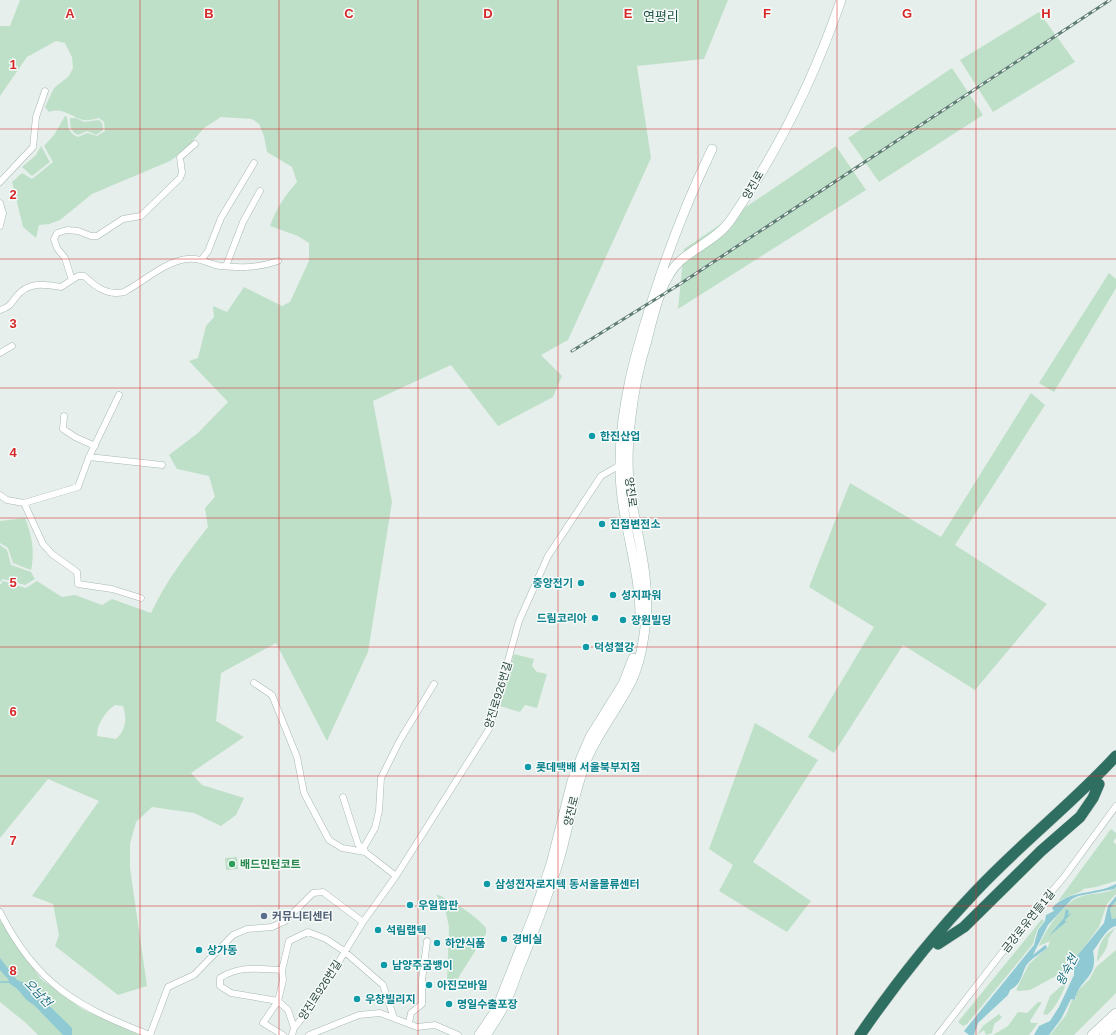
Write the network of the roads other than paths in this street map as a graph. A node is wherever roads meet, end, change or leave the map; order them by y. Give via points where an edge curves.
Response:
1 (835, 0) edge
2 (841, 0) edge
3 (45, 90) dead end
4 (195, 144) dead end
5 (712, 148) dead end
6 (254, 163) dead end
7 (0, 182) edge
8 (260, 191) dead end
9 (0, 203) edge
10 (0, 226) edge
11 (202, 259) junction
12 (278, 262) dead end
13 (226, 266) junction
14 (662, 270) junction
15 (72, 280) junction
16 (0, 310) edge
17 (12, 346) dead end
18 (0, 353) edge
19 (119, 395) dead end
20 (64, 416) dead end
21 (95, 446) junction
22 (90, 457) junction
23 (629, 462) junction
24 (620, 464) junction
25 (162, 465) dead end
26 (0, 496) edge
27 (24, 503) junction
28 (142, 598) dead end
29 (254, 683) dead end
30 (434, 684) dead end
31 (1116, 756) edge
32 (1116, 766) edge
33 (343, 798) dead end
34 (1116, 806) edge
35 (365, 852) junction
36 (396, 876) junction
37 (0, 912) edge
38 (363, 922) junction
39 (427, 941) dead end
40 (344, 951) junction
41 (282, 970) junction
42 (278, 1001) junction
43 (1116, 1013) edge
44 (394, 1018) junction
45 (409, 1023) junction
46 (1116, 1024) edge
47 (294, 1028) junction
48 (1116, 1028) edge
49 (150, 1035) edge
50 (283, 1035) edge
51 (292, 1035) edge
52 (309, 1035) edge
53 (458, 1035) edge
54 (479, 1035) edge
55 (486, 1035) edge
56 (860, 1035) edge
57 (869, 1035) edge
58 (938, 1035) edge
59 (1092, 1035) edge
60 (1104, 1035) edge
61 (1108, 1035) edge

1 - 14 main road, 양진로 via 788,112 738,199 724,220 711,233
2 - 23 main road, 양진로 via 832,27 793,114 730,222 680,262 667,276 644,348 632,418
3 - 7 street via 36,117 33,147
4 - 15 street via 180,157 180,178 141,216 123,219 97,236 67,230 57,233 54,239
5 - 14 main road, 양진로 via 689,196
6 - 11 street via 221,218 208,251
8 - 13 street
9 - 10 street via 3,213
11 - 13 street
11 - 15 street via 172,263 124,292 116,294 95,286 84,276
12 - 13 street via 252,268
14 - 24 main road, 양진로 via 634,360 622,419
15 - 16 street via 61,286 42,283 24,288 7,308
17 - 18 street
19 - 21 street
20 - 21 street via 63,429
21 - 22 street
22 - 25 street
22 - 27 street via 78,487
23 - 24 street, 양진로926번길
23 - 55 main road, 양진로 via 630,493 647,597 646,623 639,658 632,680 588,757 560,857 542,909 505,1005
24 - 36 street, 양진로926번길 via 601,476 548,556 519,621 489,729
24 - 54 main road, 양진로 via 640,592 637,642 622,684 590,737 575,774 551,864 534,914 496,1010
26 - 27 street
27 - 28 street via 43,544 77,572 78,584 112,589
29 - 35 street via 272,695 297,757 304,793 330,840 342,848
30 - 35 street via 400,740 381,778 379,811 375,828 364,847
31 - 56 highway via 1099,775 993,873 940,930 899,980
32 - 57 highway via 992,885 913,974
33 - 35 street via 358,844
34 - 58 street, 금강로유연들1길 via 1064,877
35 - 36 street
36 - 38 street, 양진로926번길
37 - 49 street via 16,942 47,980 80,1004
38 - 40 street, 양진로926번길
38 - 49 street via 324,892 313,893 285,921 272,927 247,929 233,935 194,975 168,987
39 - 45 street via 422,1004 411,1013
40 - 41 street, 양진로926번길 via 326,939 308,932 289,942
40 - 44 street, 양진로926번길 via 383,985
40 - 47 street, 양진로926번길 via 311,1007
41 - 42 street, 양진로926번길 via 283,980
41 - 42 street via 245,968 229,972 220,978 220,986 231,993
42 - 47 street, 양진로926번길 via 288,1010
42 - 50 street via 263,1023
43 - 59 main road
44 - 45 street
44 - 52 street via 380,1013 358,1015
45 - 53 street via 417,1027 435,1025
46 - 60 main road
47 - 51 street, 양진로926번길
48 - 61 main road

